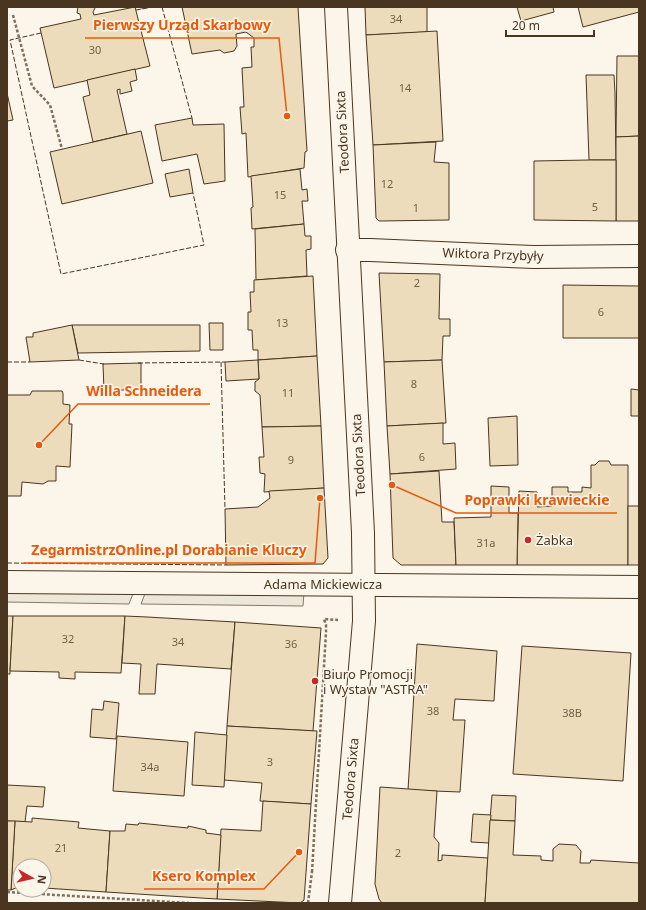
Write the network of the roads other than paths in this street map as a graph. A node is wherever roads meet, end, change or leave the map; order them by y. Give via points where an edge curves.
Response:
1 (336, 7) edge
2 (347, 250) junction
3 (639, 256) edge
4 (7, 582) edge
5 (364, 585) junction
6 (639, 587) edge
7 (340, 903) edge

1 - 2 street, Teodora Sixta
2 - 3 street, Wiktora Przybyły via 534,256
2 - 5 street, Teodora Sixta
4 - 5 street, Adama Mickiewicza
5 - 6 street, Adama Mickiewicza
5 - 7 street, Teodora Sixta via 364,621

